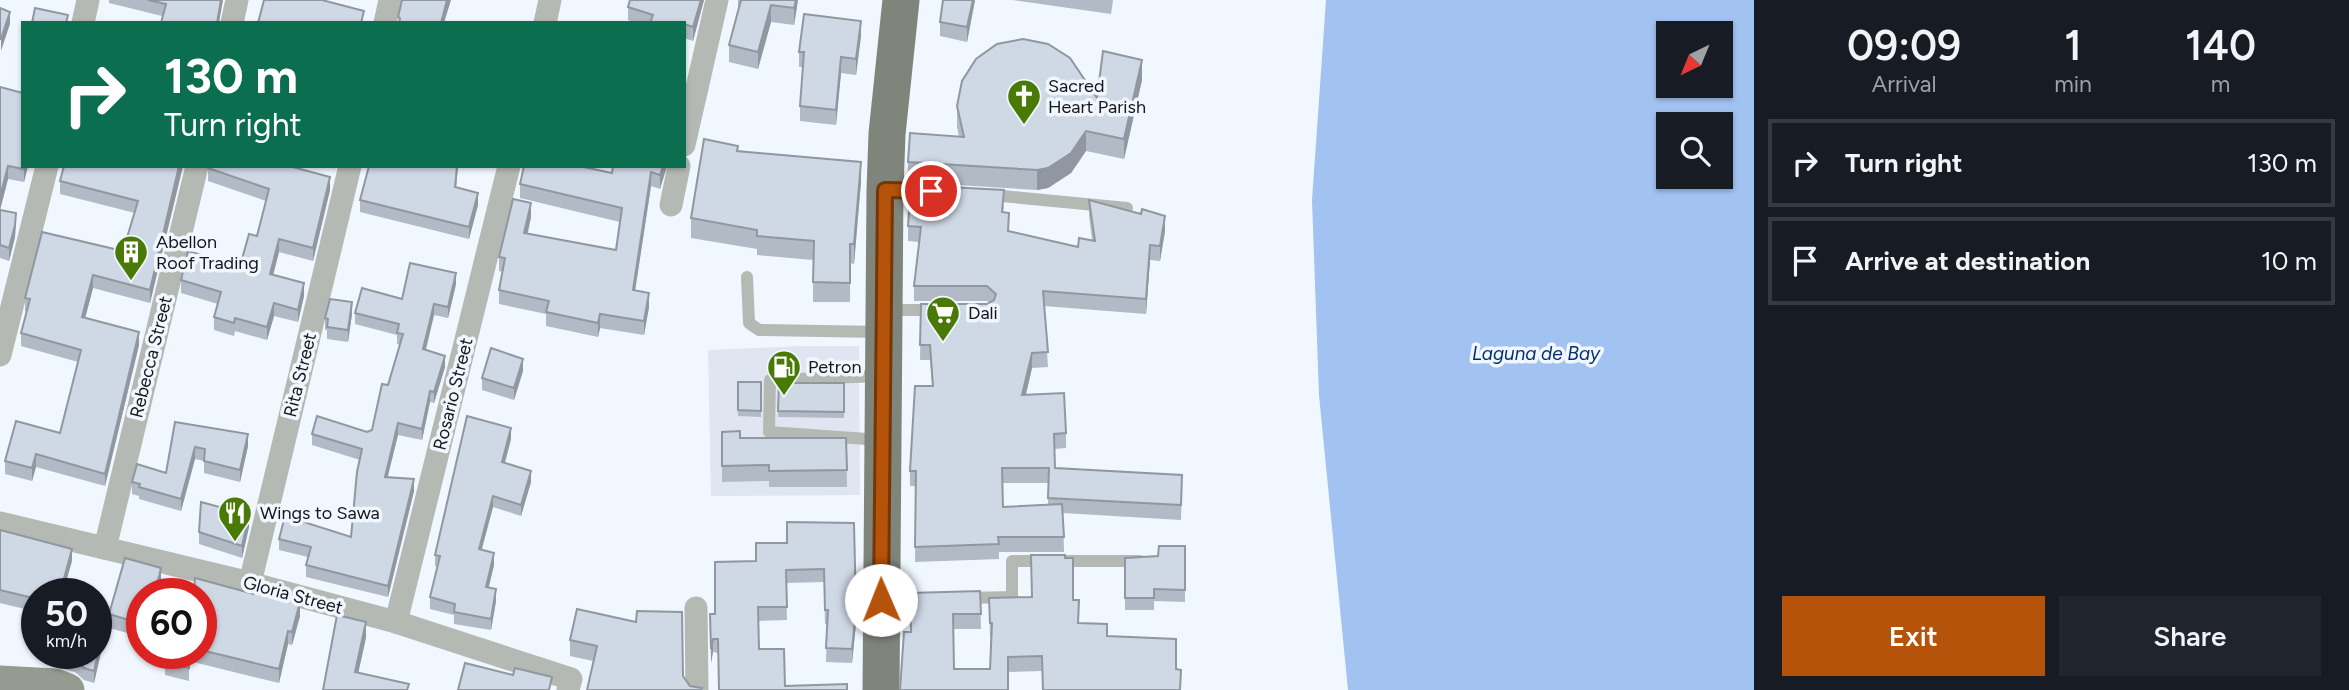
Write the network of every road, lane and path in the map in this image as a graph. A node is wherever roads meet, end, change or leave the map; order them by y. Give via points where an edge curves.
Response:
1 (88, 0) edge
2 (237, 0) edge
3 (390, 0) edge
4 (550, 0) edge
5 (718, 0) edge
6 (901, 0) edge
7 (83, 21) edge
8 (232, 21) edge
9 (385, 21) edge
10 (545, 21) edge
11 (686, 136) edge
12 (47, 168) edge
13 (197, 168) edge
14 (350, 168) edge
15 (509, 168) edge
16 (680, 168) edge
17 (976, 193) edge
18 (671, 205) dead end
19 (1127, 208) edge
20 (747, 277) dead end
21 (948, 310) edge
22 (883, 321) junction
23 (0, 355) edge
24 (882, 376) junction
25 (882, 440) junction
26 (0, 523) edge
27 (105, 548) junction
28 (1145, 561) edge
29 (250, 583) junction
30 (881, 600) junction
31 (696, 608) dead end
32 (396, 622) junction
33 (0, 682) edge
34 (68, 690) edge
35 (568, 690) edge
36 (697, 690) edge
37 (881, 690) edge

1 - 7 street
2 - 8 street
3 - 9 street
4 - 10 street
5 - 11 street
6 - 22 main road via 888,120 892,190
12 - 23 street
13 - 27 street, Rebecca Street
14 - 29 street, Rita Street
15 - 32 street, Rosario Street
16 - 18 street
17 - 19 lane
20 - 22 lane via 749,323 759,330
21 - 22 lane
22 - 24 main road
24 - 25 main road
24 - 25 lane via 770,380 769,432
25 - 30 main road
26 - 27 street, Gloria Street
27 - 29 street, Gloria Street
28 - 30 lane via 1012,561 1012,597
29 - 32 street, Gloria Street
30 - 37 main road
31 - 36 street
32 - 35 street, Gloria Street via 571,679
33 - 34 street

